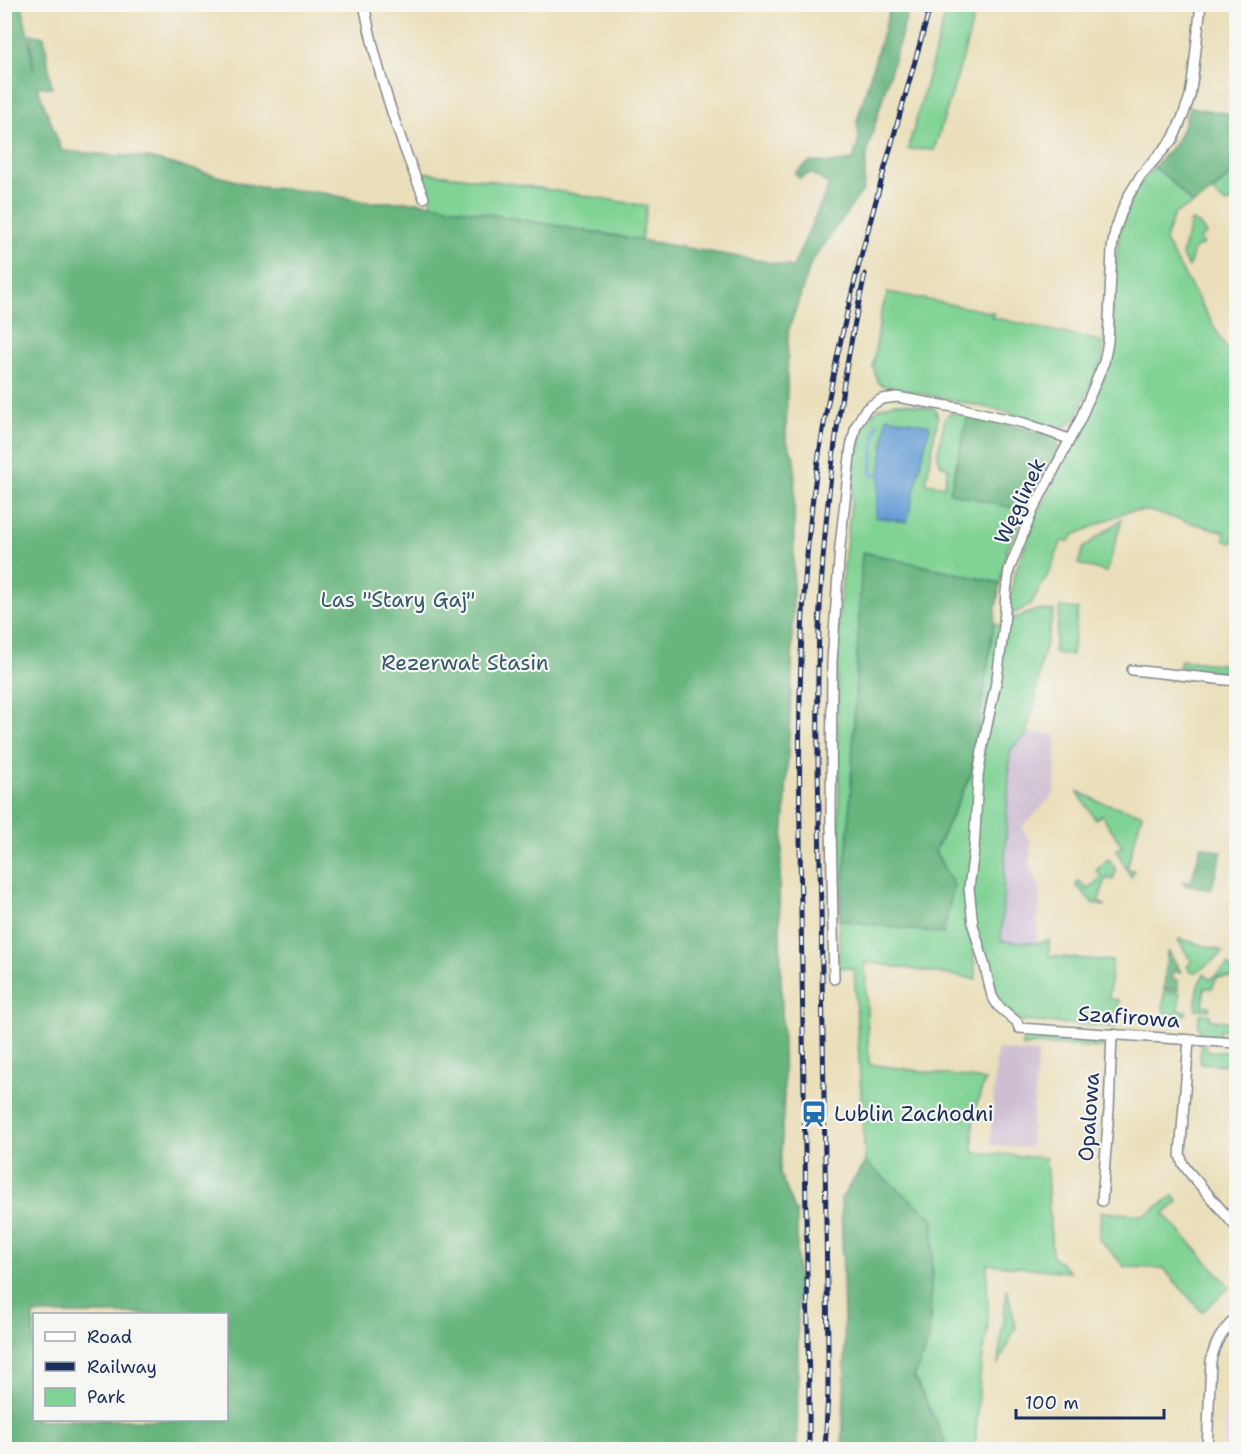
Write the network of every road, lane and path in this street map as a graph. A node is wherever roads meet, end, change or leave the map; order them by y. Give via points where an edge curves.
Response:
1 (364, 4) edge
2 (1201, 4) edge
3 (424, 198) dead end
4 (1070, 439) junction
5 (1132, 670) dead end
6 (1236, 681) edge
7 (834, 979) dead end
8 (1019, 1028) joint
9 (1112, 1034) junction
10 (1189, 1040) junction
11 (1236, 1043) edge
12 (1102, 1201) dead end
13 (1236, 1227) edge
14 (1236, 1317) edge
15 (1208, 1449) edge

1 - 3 street via 382,86
2 - 4 street, Węglinek via 1184,116 1173,139 1141,175 1119,217 1112,249 1107,354
4 - 7 street via 1024,423 897,397 870,406 856,426 840,546 832,662
4 - 8 street, Węglinek via 1032,512 1009,570 997,678 978,777 969,888 973,925 992,996
5 - 6 street
8 - 9 street, Szafirowa
9 - 10 street, Szafirowa
9 - 12 street, Opalowa
10 - 11 street, Szafirowa
10 - 13 street via 1180,1155 1188,1171
14 - 15 street via 1219,1337 1211,1361

